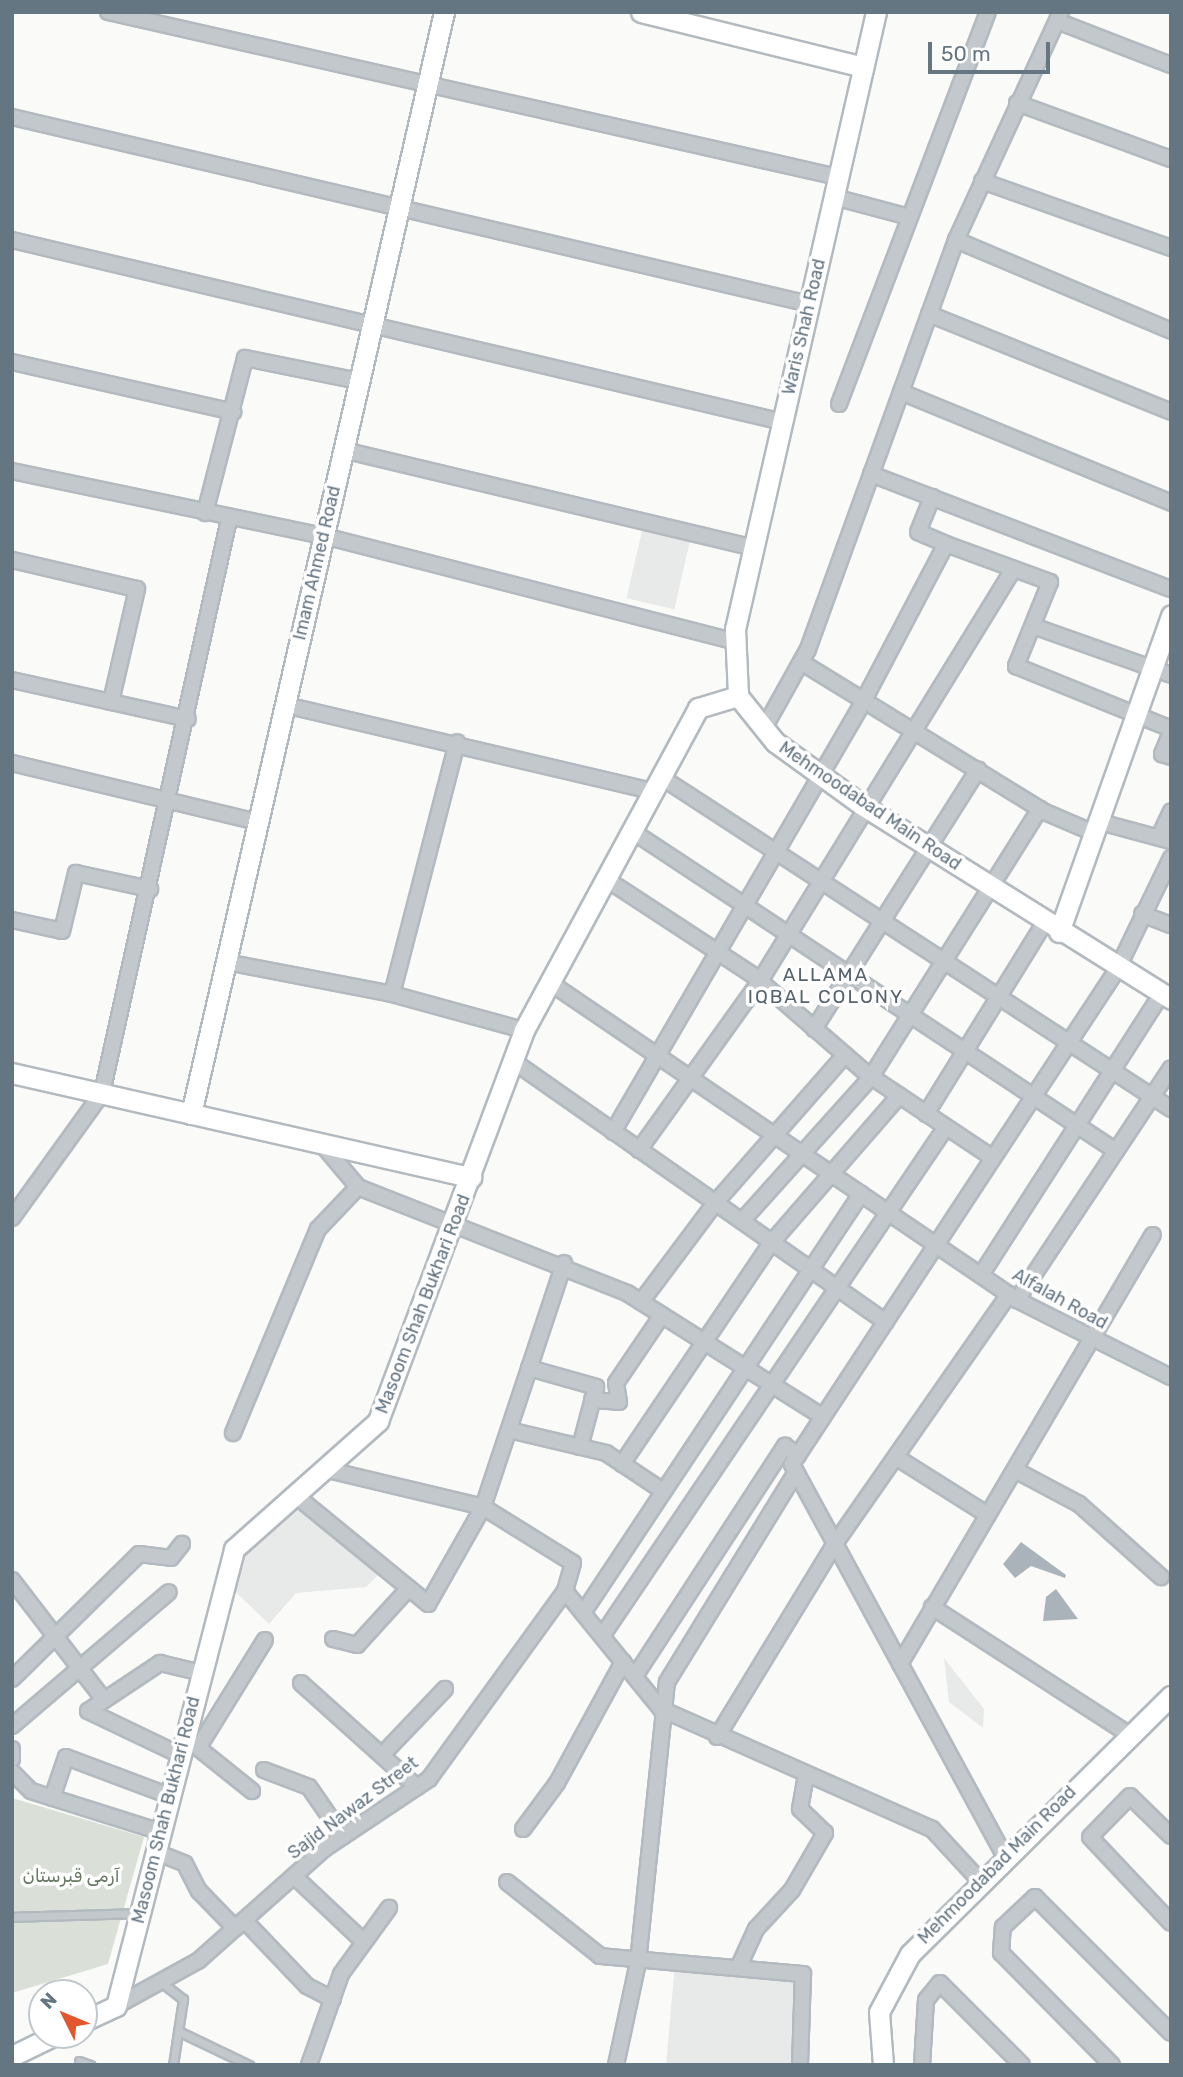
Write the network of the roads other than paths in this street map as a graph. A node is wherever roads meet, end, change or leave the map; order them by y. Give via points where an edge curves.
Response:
1 (108, 12) edge
2 (444, 12) edge
3 (641, 12) edge
4 (876, 12) edge
5 (988, 12) edge
6 (1059, 16) edge
7 (1171, 65) edge
8 (863, 67) junction
9 (428, 81) junction
10 (1017, 103) junction
11 (12, 117) edge
12 (1171, 159) edge
13 (838, 177) junction
14 (982, 181) junction
15 (834, 197) junction
16 (399, 205) junction
17 (906, 216) junction
18 (12, 240) edge
19 (956, 240) junction
20 (1171, 248) edge
21 (809, 304) junction
22 (929, 314) junction
23 (373, 320) junction
24 (1171, 331) edge
25 (12, 362) edge
26 (359, 381) junction
27 (901, 391) junction
28 (839, 404) dead end
29 (233, 412) junction
30 (1171, 412) edge
31 (783, 422) junction
32 (343, 450) junction
33 (12, 471) edge
34 (871, 474) junction
35 (932, 497) junction
36 (1171, 503) edge
37 (205, 513) junction
38 (229, 519) junction
39 (324, 536) junction
40 (946, 544) junction
41 (754, 548) junction
42 (12, 560) edge
43 (1012, 571) junction
44 (1171, 589) edge
45 (1171, 615) edge
46 (1033, 626) junction
47 (734, 641) junction
48 (801, 662) junction
49 (1151, 668) junction
50 (1171, 675) edge
51 (12, 680) edge
52 (738, 696) junction
53 (864, 700) junction
54 (111, 702) junction
55 (285, 705) junction
56 (1135, 713) junction
57 (188, 719) junction
58 (763, 730) junction
59 (915, 731) junction
60 (1171, 731) edge
61 (457, 742) junction
62 (1171, 757) edge
63 (12, 763) edge
64 (978, 770) junction
65 (821, 775) junction
66 (657, 784) junction
67 (171, 801) junction
68 (867, 808) junction
69 (1040, 809) junction
70 (1171, 811) edge
71 (258, 822) junction
72 (1098, 828) junction
73 (632, 831) junction
74 (1165, 838) edge
75 (929, 848) junction
76 (777, 853) junction
77 (1171, 858) edge
78 (606, 879) junction
79 (821, 882) junction
80 (991, 888) junction
81 (150, 889) junction
82 (746, 907) junction
83 (1142, 914) junction
84 (12, 920) edge
85 (882, 922) junction
86 (1171, 925) edge
87 (1052, 927) junction
88 (788, 934) junction
89 (718, 953) junction
90 (226, 962) junction
91 (944, 963) junction
92 (1118, 968) junction
93 (848, 975) junction
94 (760, 981) junction
95 (549, 982) junction
96 (393, 994) junction
97 (1166, 997) edge
98 (998, 999) junction
99 (910, 1016) junction
100 (814, 1029) junction
101 (524, 1030) junction
102 (1068, 1045) junction
103 (964, 1052) junction
104 (845, 1055) junction
105 (658, 1056) junction
106 (513, 1061) junction
107 (1171, 1069) edge
108 (12, 1073) edge
109 (1113, 1073) junction
110 (871, 1077) junction
111 (693, 1080) junction
112 (102, 1093) junction
113 (899, 1096) junction
114 (1152, 1097) junction
115 (1033, 1098) junction
116 (1171, 1109) edge
117 (191, 1114) junction
118 (926, 1114) junction
119 (946, 1127) junction
120 (1078, 1127) junction
121 (613, 1132) junction
122 (773, 1134) junction
123 (321, 1143) junction
124 (639, 1150) junction
125 (1116, 1152) junction
126 (801, 1153) junction
127 (993, 1158) junction
128 (831, 1173) junction
129 (471, 1177) junction
130 (358, 1187) junction
131 (861, 1194) junction
132 (715, 1203) junction
133 (887, 1211) junction
134 (12, 1218) edge
135 (742, 1221) junction
136 (454, 1222) junction
137 (1153, 1235) dead end
138 (772, 1242) junction
139 (936, 1245) junction
140 (564, 1263) junction
141 (810, 1269) junction
142 (981, 1275) junction
143 (834, 1285) junction
144 (1013, 1297) junction
145 (641, 1302) junction
146 (662, 1315) junction
147 (886, 1322) junction
148 (1095, 1340) junction
149 (703, 1341) junction
150 (529, 1368) junction
151 (745, 1368) junction
152 (1171, 1377) edge
153 (768, 1382) junction
154 (593, 1400) junction
155 (823, 1417) junction
156 (509, 1430) junction
157 (233, 1433) dead end
158 (580, 1447) junction
159 (798, 1455) junction
160 (899, 1459) junction
161 (622, 1464) junction
162 (324, 1469) junction
163 (1015, 1470) junction
164 (796, 1472) junction
165 (663, 1491) junction
166 (295, 1494) junction
167 (483, 1507) junction
168 (988, 1515) junction
169 (182, 1544) dead end
170 (834, 1545) junction
171 (1161, 1577) dead end
172 (12, 1580) edge
173 (409, 1588) junction
174 (565, 1591) junction
175 (169, 1592) dead end
176 (932, 1607) junction
177 (583, 1613) junction
178 (57, 1636) junction
179 (602, 1636) junction
180 (334, 1639) dead end
181 (265, 1640) dead end
182 (623, 1662) junction
183 (901, 1664) junction
184 (80, 1667) junction
185 (202, 1673) junction
186 (635, 1676) junction
187 (12, 1679) edge
188 (301, 1683) dead end
189 (445, 1689) dead end
190 (1171, 1696) edge
191 (104, 1700) junction
192 (661, 1709) junction
193 (12, 1726) edge
194 (1128, 1734) junction
195 (717, 1737) junction
196 (188, 1747) junction
197 (12, 1749) edge
198 (383, 1754) junction
199 (12, 1759) edge
200 (264, 1770) dead end
201 (12, 1772) edge
202 (806, 1776) junction
203 (417, 1787) junction
204 (252, 1791) dead end
205 (170, 1796) junction
206 (52, 1798) junction
207 (523, 1829) dead end
208 (161, 1832) junction
209 (343, 1836) junction
210 (1171, 1836) edge
211 (156, 1852) junction
212 (1004, 1854) junction
213 (294, 1876) junction
214 (979, 1880) junction
215 (507, 1882) dead end
216 (389, 1908) dead end
217 (140, 1913) junction
218 (12, 1917) edge
219 (1171, 1923) edge
220 (240, 1924) junction
221 (364, 1942) junction
222 (638, 1962) junction
223 (739, 1966) junction
224 (161, 1982) junction
225 (333, 1999) junction
226 (116, 2006) junction
227 (98, 2014) edge
228 (178, 2031) junction
229 (1171, 2033) edge
230 (28, 2048) edge
231 (12, 2056) edge
232 (79, 2061) dead end
233 (90, 2065) edge
234 (173, 2065) edge
235 (249, 2065) edge
236 (309, 2065) edge
237 (616, 2065) edge
238 (800, 2065) edge
239 (883, 2065) edge
240 (922, 2065) edge
241 (1022, 2065) edge
242 (1112, 2065) edge

1 - 9 street
2 - 9 street, Imam Ahmed Road
3 - 8 street
4 - 8 street, Waris Shah Road
5 - 17 street
6 - 7 street
6 - 10 street
8 - 13 street, Waris Shah Road
9 - 13 street
9 - 16 street, Imam Ahmed Road
10 - 12 street
10 - 14 street
11 - 16 street
13 - 15 street, Waris Shah Road
14 - 19 street
14 - 20 street
15 - 17 street
15 - 21 street, Waris Shah Road
16 - 21 street
16 - 23 street, Imam Ahmed Road
17 - 28 street via 909,226
18 - 23 street
19 - 22 street
19 - 24 street
21 - 31 street, Waris Shah Road
22 - 27 street
22 - 30 street
23 - 26 street, Imam Ahmed Road
23 - 31 street
25 - 29 street
26 - 29 street via 244,358
26 - 32 street, Imam Ahmed Road
27 - 34 street
27 - 36 street
29 - 37 street
31 - 41 street, Waris Shah Road
32 - 39 street, Imam Ahmed Road
32 - 41 street
33 - 37 street
34 - 35 street
34 - 48 street
35 - 40 street via 918,532
35 - 44 street
37 - 38 street
38 - 39 street
38 - 57 street
39 - 47 street
39 - 55 street, Imam Ahmed Road
40 - 43 street
40 - 53 street
41 - 47 street, Waris Shah Road
42 - 54 street via 137,589
43 - 46 street via 1050,582
43 - 59 street
45 - 49 street
46 - 49 street
46 - 56 street via 1016,666
47 - 52 street
48 - 53 street
48 - 58 street
49 - 50 street
49 - 56 street
51 - 54 street
52 - 58 street, Mehmoodabad Main Road
52 - 66 street, Masoom Shah Bukhari Road via 698,708
53 - 59 street
53 - 65 street
54 - 57 street
55 - 61 street
55 - 71 street, Imam Ahmed Road
56 - 60 street
56 - 72 street
57 - 67 street
58 - 65 street, Mehmoodabad Main Road
59 - 64 street
59 - 68 street
60 - 62 street via 1162,754
61 - 66 street
61 - 96 street
63 - 67 street
64 - 69 street
64 - 75 street
65 - 68 street, Mehmoodabad Main Road
65 - 76 street
66 - 73 street, Masoom Shah Bukhari Road
66 - 76 street
67 - 71 street
67 - 81 street
68 - 75 street, Mehmoodabad Main Road
68 - 79 street
69 - 72 street
69 - 80 street
70 - 74 street
71 - 90 street, Imam Ahmed Road
72 - 74 street
72 - 87 street
73 - 78 street, Masoom Shah Bukhari Road
73 - 82 street
75 - 80 street, Mehmoodabad Main Road
75 - 85 street
76 - 79 street
76 - 82 street
77 - 83 street
78 - 89 street
78 - 95 street, Masoom Shah Bukhari Road
79 - 85 street
79 - 88 street
80 - 87 street, Mehmoodabad Main Road
80 - 91 street
81 - 84 street via 76,873 62,931
81 - 112 street
82 - 88 street
82 - 89 street
83 - 86 street
83 - 92 street
85 - 91 street
85 - 93 street
87 - 92 street, Mehmoodabad Main Road
87 - 98 street
88 - 93 street
88 - 94 street
89 - 94 street
89 - 105 street
90 - 96 street
90 - 117 street, Imam Ahmed Road
91 - 98 street
91 - 99 street
92 - 97 street, Mehmoodabad Main Road
92 - 102 street
93 - 99 street
93 - 100 street
94 - 100 street
94 - 111 street
95 - 101 street, Masoom Shah Bukhari Road
95 - 105 street, Alfalah Road
96 - 101 street
97 - 109 street
98 - 102 street
98 - 103 street
99 - 103 street
99 - 110 street
100 - 104 street
101 - 106 street, Masoom Shah Bukhari Road
102 - 109 street
102 - 115 street
103 - 115 street
103 - 118 street
104 - 110 street
104 - 122 street
105 - 111 street, Alfalah Road
105 - 121 street
106 - 121 street
106 - 129 street, Masoom Shah Bukhari Road
107 - 114 street
108 - 112 street
109 - 114 street
109 - 120 street
110 - 113 street
110 - 126 street
111 - 122 street, Alfalah Road
111 - 124 street
112 - 117 street
112 - 134 street
113 - 118 street
113 - 128 street
114 - 116 street
114 - 125 street
115 - 120 street
115 - 127 street
117 - 123 street
118 - 119 street
119 - 127 street
119 - 133 street
120 - 125 street
120 - 142 street
121 - 124 street
122 - 126 street, Alfalah Road
122 - 132 street
123 - 129 street
123 - 130 street
124 - 132 street
125 - 144 street
126 - 128 street, Alfalah Road
126 - 135 street
127 - 139 street
128 - 131 street, Alfalah Road
128 - 138 street
129 - 136 street, Masoom Shah Bukhari Road
130 - 136 street
130 - 157 street via 318,1229
131 - 133 street, Alfalah Road
131 - 141 street
132 - 135 street
132 - 145 street
133 - 139 street, Alfalah Road
133 - 143 street
135 - 138 street
136 - 140 street
136 - 162 street, Masoom Shah Bukhari Road via 378,1421
137 - 148 street
138 - 141 street
138 - 149 street
139 - 142 street, Alfalah Road
139 - 147 street
140 - 145 street
140 - 150 street
141 - 143 street
141 - 151 street
142 - 144 street, Alfalah Road
143 - 147 street
143 - 153 street
144 - 148 street, Alfalah Road
144 - 160 street
145 - 146 street
146 - 149 street
146 - 154 street via 616,1383 619,1402
147 - 155 street
148 - 152 street, Alfalah Road
148 - 163 street
149 - 151 street
149 - 161 street
150 - 154 street via 596,1387
150 - 156 street
151 - 153 street
151 - 165 street
153 - 155 street
153 - 179 street
154 - 158 street
155 - 159 street
156 - 158 street
156 - 167 street
158 - 161 street
159 - 164 street via 792,1464
159 - 186 street via 785,1446
160 - 168 street
160 - 170 street
161 - 165 street
162 - 166 street, Masoom Shah Bukhari Road
162 - 167 street
163 - 168 street
163 - 171 street via 1079,1504
164 - 170 street
164 - 192 street via 667,1682
165 - 177 street
166 - 173 street
166 - 185 street, Masoom Shah Bukhari Road via 234,1549
167 - 173 street via 428,1604
167 - 174 street via 573,1563
168 - 176 street
169 - 178 street via 171,1558 139,1555
170 - 183 street
170 - 195 street
172 - 178 street
173 - 180 street via 357,1645
174 - 177 street
174 - 203 street, Sajid Nawaz Street via 429,1779
175 - 184 street
176 - 183 street
176 - 194 street
177 - 179 street
178 - 184 street
178 - 187 street
179 - 182 street
181 - 196 street
182 - 186 street
182 - 207 street via 557,1783
183 - 212 street
184 - 191 street
184 - 193 street
185 - 191 street via 160,1663
185 - 196 street, Masoom Shah Bukhari Road
186 - 192 street
188 - 198 street
189 - 198 street
190 - 194 street, Mehmoodabad Main Road
191 - 196 street via 88,1714
192 - 195 street
192 - 222 street
194 - 212 street, Mehmoodabad Main Road
195 - 202 street
196 - 204 street
196 - 205 street, Masoom Shah Bukhari Road
197 - 199 street
198 - 203 street
200 - 209 street via 309,1787
201 - 206 street via 31,1791
202 - 214 street via 932,1829
202 - 223 street via 800,1809 825,1833 792,1890 756,1929
203 - 209 street, Sajid Nawaz Street
205 - 206 street via 66,1757
205 - 208 street, Masoom Shah Bukhari Road
206 - 208 street
208 - 211 street, Masoom Shah Bukhari Road
209 - 213 street, Sajid Nawaz Street
210 - 219 street via 1130,1796 1090,1837
211 - 217 street, Masoom Shah Bukhari Road
211 - 220 street via 185,1864 199,1891
212 - 214 street, Mehmoodabad Main Road
213 - 220 street, Sajid Nawaz Street
213 - 221 street
214 - 239 street, Mehmoodabad Main Road via 889,1984 879,2012
215 - 222 street via 600,1956
216 - 221 street
217 - 218 lane
217 - 226 street, Masoom Shah Bukhari Road
220 - 224 street, Sajid Nawaz Street via 198,1961
220 - 225 street via 307,1986
221 - 225 street via 341,1974
222 - 223 street
222 - 237 street
223 - 238 street via 803,1974
224 - 226 street, Sajid Nawaz Street
224 - 228 lane via 183,1999
225 - 236 street
226 - 227 street
228 - 234 lane
228 - 235 lane
229 - 242 street via 1035,1897 1003,1927 1001,1954
230 - 231 street
232 - 233 lane
240 - 241 street via 926,2000 940,1983

